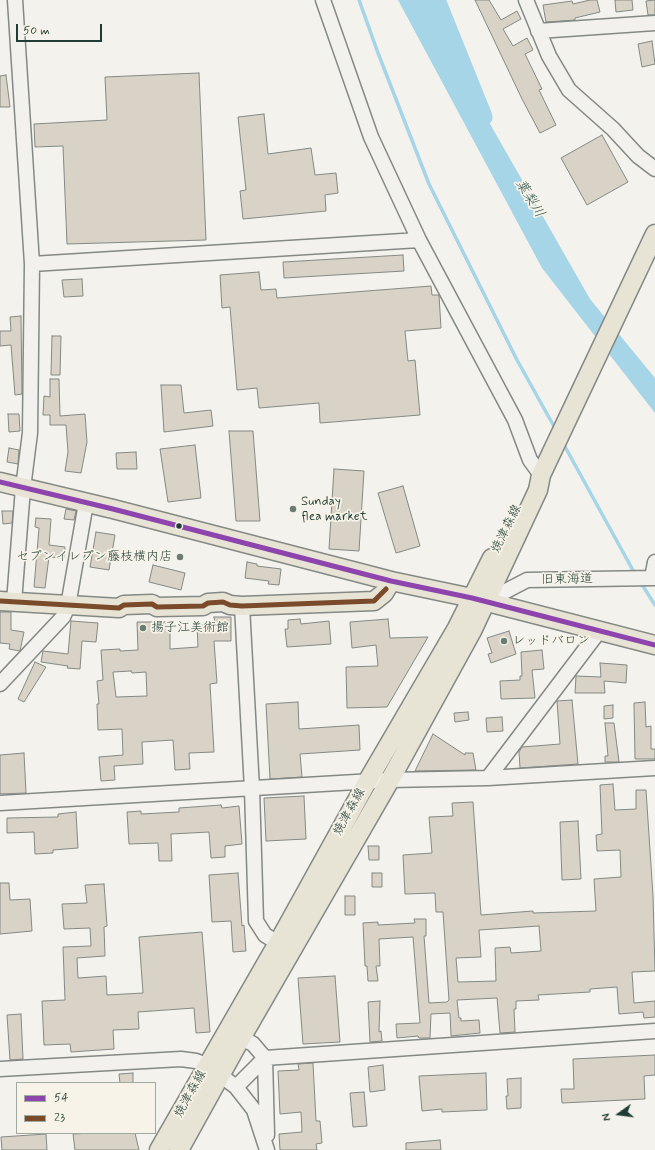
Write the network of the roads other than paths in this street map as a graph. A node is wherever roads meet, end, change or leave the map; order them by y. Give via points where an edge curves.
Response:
1 (16, 0) edge
2 (324, 0) edge
3 (526, 0) edge
4 (655, 23) edge
5 (538, 31) junction
6 (655, 169) edge
7 (655, 234) edge
8 (419, 240) junction
9 (32, 264) junction
10 (540, 475) junction
11 (0, 482) edge
12 (23, 488) junction
13 (86, 503) junction
14 (655, 562) edge
15 (651, 578) edge
16 (391, 581) junction
17 (479, 600) junction
18 (7, 602) edge
19 (68, 606) junction
20 (242, 606) junction
21 (600, 630) junction
22 (655, 645) edge
23 (0, 684) edge
24 (655, 768) edge
25 (488, 778) junction
26 (390, 780) junction
27 (367, 782) junction
28 (252, 789) junction
29 (0, 803) edge
30 (278, 943) junction
31 (655, 1031) edge
32 (242, 1038) junction
33 (265, 1058) junction
34 (0, 1069) edge
35 (214, 1070) junction
36 (236, 1087) junction
37 (159, 1150) edge
38 (179, 1150) edge
39 (267, 1150) edge

1 - 9 street
2 - 8 street via 371,137
3 - 5 street
4 - 5 street
5 - 6 street via 569,90
7 - 10 main road, 焼津森線
8 - 9 street
8 - 10 street via 514,420 530,460
9 - 12 street via 30,433
10 - 17 main road, 焼津森線 via 538,490
11 - 12 main road
12 - 13 main road
12 - 18 street
13 - 16 main road
13 - 19 street
14 - 15 street
15 - 17 street, 旧東海道 via 527,580
16 - 17 main road
16 - 20 main road via 384,593 374,601
17 - 21 main road
17 - 26 main road, 焼津森線 via 472,631
17 - 27 main road, 焼津森線
18 - 19 main road
19 - 20 main road via 203,606 223,602
19 - 23 street via 63,617
20 - 28 street
21 - 22 main road
21 - 25 street
24 - 25 street
25 - 26 street
26 - 27 street
26 - 32 main road, 焼津森線
27 - 28 street
27 - 30 main road, 焼津森線
28 - 29 street
28 - 30 street via 256,921 265,935
30 - 35 main road, 焼津森線
31 - 33 street
32 - 33 street via 253,1044
32 - 35 main road, 焼津森線
33 - 36 street
33 - 39 street
34 - 35 street via 182,1059
35 - 36 street
35 - 37 main road, 焼津森線
35 - 38 main road, 焼津森線
36 - 39 street via 254,1110

